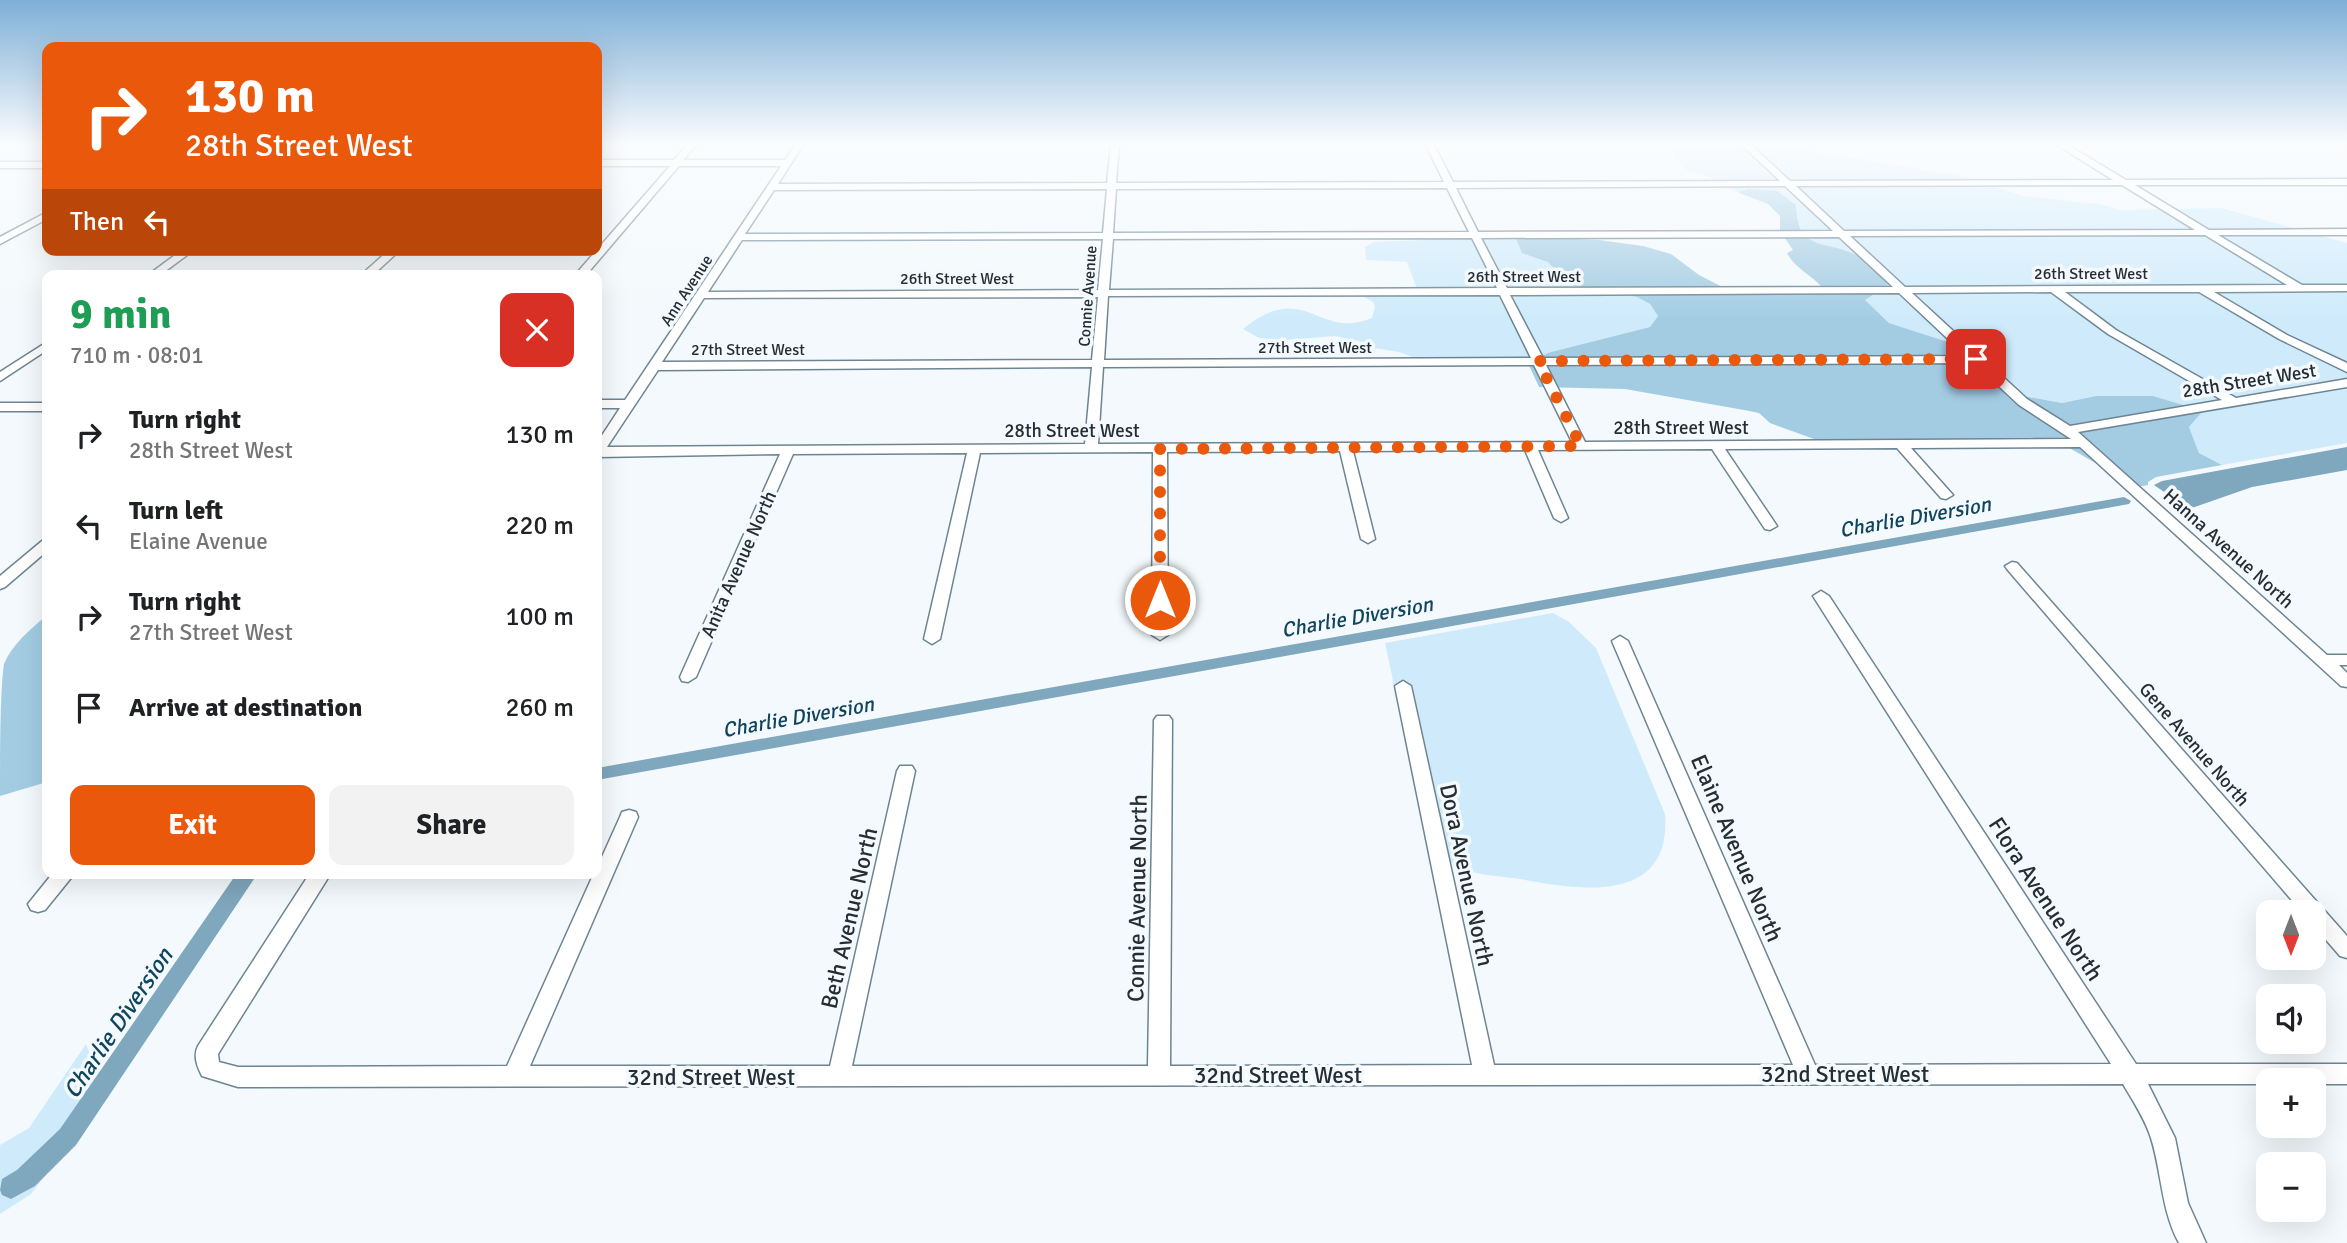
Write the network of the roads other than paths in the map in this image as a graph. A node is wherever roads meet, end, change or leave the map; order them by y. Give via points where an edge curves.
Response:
1 (642, 203) edge
2 (761, 203) edge
3 (1111, 203) edge
4 (1459, 203) edge
5 (1808, 203) edge
6 (2156, 203) edge
7 (42, 218) edge
8 (2205, 232) junction
9 (2347, 232) edge
10 (1841, 233) junction
11 (1475, 234) junction
12 (1108, 236) junction
13 (739, 237) junction
14 (0, 241) edge
15 (602, 250) edge
16 (180, 256) edge
17 (388, 256) edge
18 (596, 256) edge
19 (160, 270) edge
20 (372, 270) edge
21 (584, 270) edge
22 (2299, 288) junction
23 (2347, 288) edge
24 (2053, 289) junction
25 (2202, 289) junction
26 (1903, 290) junction
27 (1503, 292) junction
28 (1103, 293) junction
29 (701, 295) junction
30 (42, 348) edge
31 (1976, 359) junction
32 (1538, 361) junction
33 (1098, 363) junction
34 (655, 366) junction
35 (2347, 369) edge
36 (0, 377) edge
37 (2347, 383) edge
38 (2234, 402) junction
39 (602, 404) edge
40 (629, 404) junction
41 (0, 407) edge
42 (42, 407) edge
43 (2068, 430) junction
44 (2083, 443) junction
45 (602, 444) edge
46 (1901, 445) junction
47 (1581, 446) junction
48 (1716, 446) junction
49 (1346, 447) junction
50 (1530, 447) junction
51 (974, 449) junction
52 (1091, 449) junction
53 (1160, 449) junction
54 (788, 450) junction
55 (602, 452) edge
56 (1946, 495) dead end
57 (1561, 518) dead end
58 (1770, 526) dead end
59 (1368, 539) dead end
60 (42, 548) edge
61 (2012, 566) dead end
62 (0, 584) edge
63 (1821, 596) dead end
64 (1160, 635) dead end
65 (932, 639) dead end
66 (1620, 641) dead end
67 (2323, 660) junction
68 (2347, 660) edge
69 (688, 677) dead end
70 (2347, 682) edge
71 (1403, 686) dead end
72 (1163, 720) dead end
73 (906, 771) dead end
74 (629, 817) dead end
75 (602, 878) edge
76 (60, 879) edge
77 (317, 879) edge
78 (601, 879) edge
79 (38, 904) dead end
80 (2347, 950) edge
81 (1485, 1074) junction
82 (1808, 1074) junction
83 (2130, 1074) junction
84 (2347, 1074) edge
85 (1159, 1075) junction
86 (514, 1076) junction
87 (839, 1076) junction
88 (2193, 1243) edge

1 - 15 street
2 - 13 street, Ann Avenue
3 - 12 street, Connie Avenue
4 - 11 street
5 - 10 street
6 - 8 street
7 - 14 street
8 - 9 street
8 - 10 street
8 - 22 street
10 - 11 street
10 - 26 street
11 - 12 street
11 - 27 street
12 - 13 street
12 - 28 street, Connie Avenue
13 - 29 street, Ann Avenue
16 - 19 street
17 - 20 street
18 - 21 street
22 - 23 street, 26th Street West
22 - 25 street, 26th Street West
24 - 25 street, 26th Street West
24 - 26 street, 26th Street West
24 - 38 street via 2141,349
25 - 35 street
26 - 27 street, 26th Street West
26 - 31 street
27 - 28 street, 26th Street West
27 - 32 street
28 - 29 street, 26th Street West
28 - 33 street, Connie Avenue
29 - 34 street, Ann Avenue
30 - 36 street
31 - 32 street, 27th Street West
31 - 43 street via 2032,409
32 - 33 street, 27th Street West
32 - 47 street
33 - 34 street, 27th Street West
33 - 52 street, Connie Avenue
34 - 40 street, Ann Avenue
37 - 38 street, 28th Street West
38 - 43 street, 28th Street West
39 - 40 street
40 - 45 street, Ann Avenue
41 - 42 street
43 - 44 street
44 - 46 street, 28th Street West
44 - 67 street, Hanna Avenue North
46 - 48 street, 28th Street West
46 - 56 street
47 - 48 street, 28th Street West
47 - 50 street, 28th Street West
48 - 58 street
49 - 50 street, 28th Street West
49 - 53 street, 28th Street West
49 - 59 street
50 - 57 street
51 - 52 street, 28th Street West
51 - 54 street, 28th Street West
51 - 65 street
52 - 53 street, 28th Street West
53 - 64 street
54 - 55 street, 28th Street West
54 - 69 street, Anita Avenue North
60 - 62 street
61 - 80 street, Gene Avenue North
63 - 83 street, Flora Avenue North
66 - 82 street, Elaine Avenue North
67 - 68 street
67 - 70 street, Hanna Avenue North
71 - 81 street, Dora Avenue North
72 - 85 street, Connie Avenue North
73 - 87 street, Beth Avenue North
74 - 75 street
76 - 79 street
77 - 86 street, 32nd Street West via 206,1052 210,1069 238,1077
78 - 86 street
81 - 82 street, 32nd Street West
81 - 85 street, 32nd Street West
82 - 83 street, 32nd Street West
83 - 84 street, 32nd Street West
83 - 88 street, Flora Avenue North via 2164,1140 2175,1207
85 - 87 street, 32nd Street West
86 - 87 street, 32nd Street West

